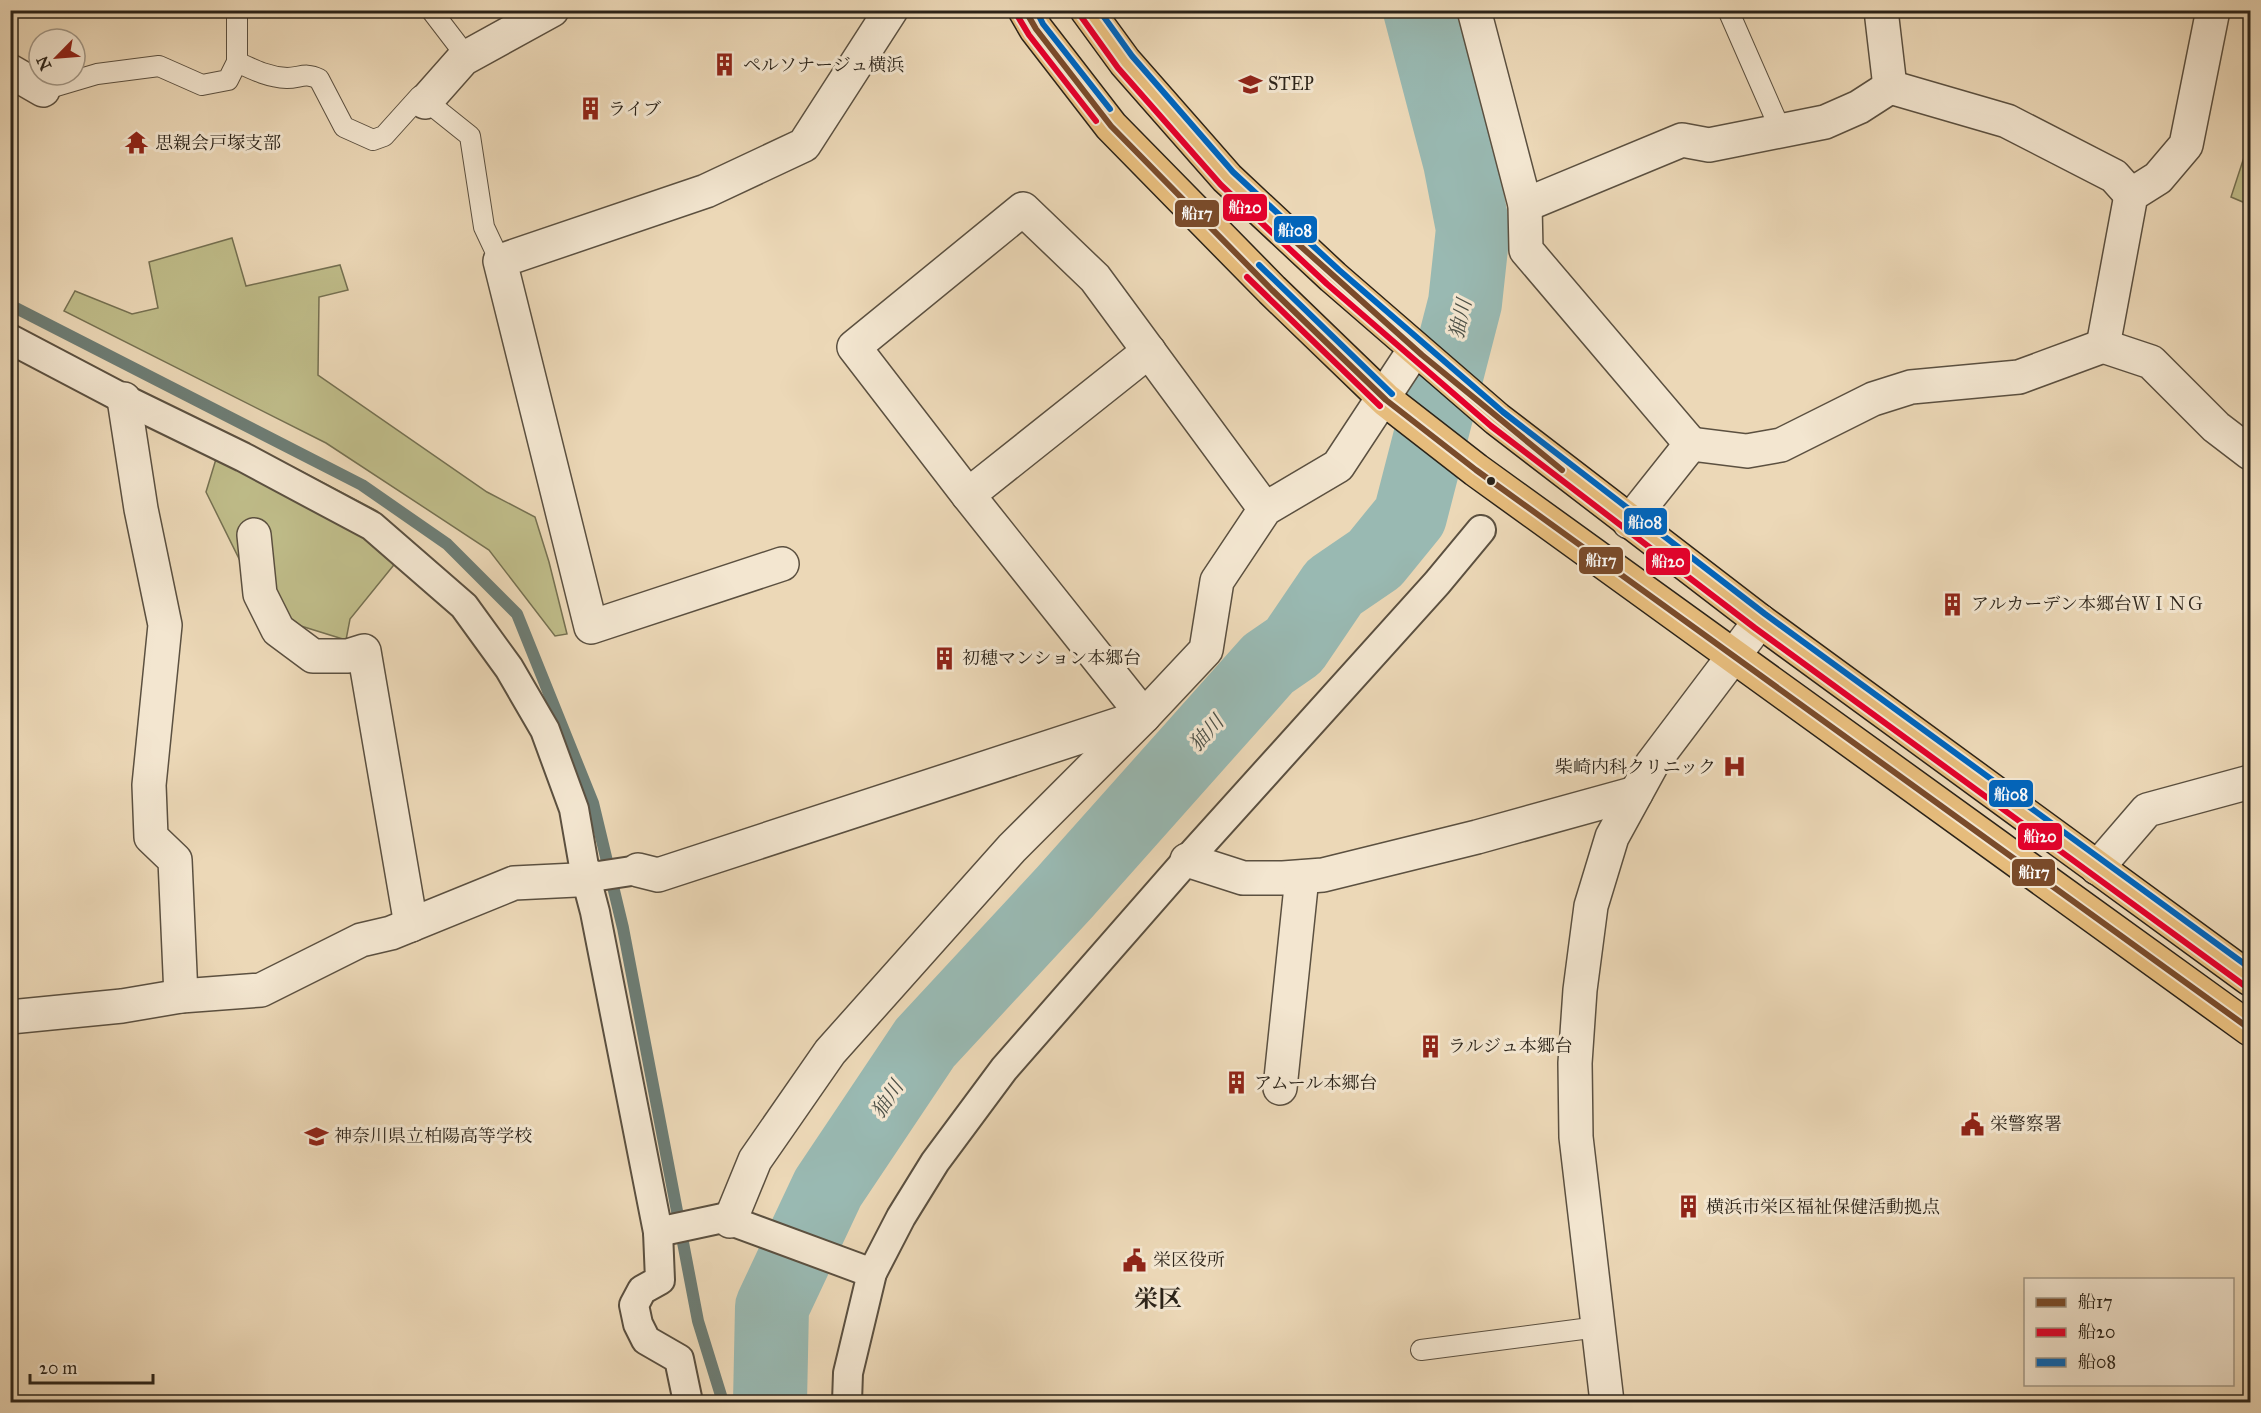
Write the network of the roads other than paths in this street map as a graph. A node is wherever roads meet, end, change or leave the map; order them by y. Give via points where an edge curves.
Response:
1 (237, 10) edge
2 (431, 10) edge
3 (552, 10) edge
4 (891, 10) edge
5 (1024, 10) edge
6 (1087, 10) edge
7 (1474, 10) edge
8 (1728, 10) edge
9 (1881, 10) edge
10 (2214, 10) edge
11 (467, 57) junction
12 (237, 62) junction
13 (10, 71) edge
14 (1890, 87) junction
15 (43, 90) joint
16 (425, 102) junction
17 (1781, 130) junction
18 (2131, 195) junction
19 (1526, 205) junction
20 (500, 261) junction
21 (10, 339) edge
22 (2103, 346) junction
23 (1415, 349) junction
24 (1149, 351) junction
25 (124, 399) junction
26 (1385, 399) junction
27 (1691, 444) junction
28 (2250, 453) edge
29 (968, 495) junction
30 (1265, 509) junction
31 (1629, 522) junction
32 (1481, 530) dead end
33 (254, 535) dead end
34 (782, 564) dead end
35 (1760, 621) junction
36 (1733, 655) junction
37 (1144, 716) junction
38 (2250, 782) edge
39 (1636, 793) junction
40 (1187, 860) junction
41 (2097, 868) junction
42 (638, 870) joint
43 (589, 877) junction
44 (1302, 877) junction
45 (411, 925) junction
46 (2250, 979) edge
47 (181, 996) junction
48 (10, 1017) edge
49 (2250, 1029) edge
50 (1280, 1088) dead end
51 (730, 1221) junction
52 (658, 1232) junction
53 (872, 1273) junction
54 (1598, 1327) junction
55 (1421, 1350) dead end
56 (688, 1402) edge
57 (847, 1402) edge
58 (1607, 1402) edge

1 - 12 lane
2 - 11 lane
3 - 11 street
4 - 20 street via 804,145 706,191
5 - 26 main road via 1111,126
6 - 23 main road via 1125,62 1227,178
7 - 19 street
8 - 17 lane
9 - 14 street
10 - 18 street via 2186,145 2158,178
11 - 16 street
12 - 15 lane via 228,80 202,85 159,66 97,74
12 - 16 lane via 264,75 290,78 302,74 319,79 344,127 373,140 384,136 420,96
13 - 15 street
14 - 17 street via 1825,122
14 - 18 street via 2007,121 2114,176
16 - 20 lane via 470,136 484,227
17 - 19 street via 1709,145 1682,140
18 - 22 street
19 - 27 street via 1526,250
20 - 34 street via 591,627
21 - 25 street
22 - 27 street via 2019,377 1911,387 1873,399 1781,445 1747,451
22 - 28 street via 2151,362 2216,427
23 - 26 street
23 - 31 main road
24 - 29 street
24 - 29 street via 1095,278 1023,209 854,347
24 - 30 street
25 - 43 street via 372,526 464,606 509,668 545,730 574,809
25 - 47 street via 165,625 149,785 151,837 175,860
26 - 30 street via 1338,466
26 - 36 main road via 1476,470
27 - 31 street
29 - 37 street
30 - 37 street via 1217,580 1206,650
31 - 35 main road
32 - 40 street
33 - 45 street via 260,594 278,630 313,656 348,656 364,651
35 - 36 street
35 - 41 main road
36 - 39 street via 1652,764
36 - 49 main road
37 - 42 street via 658,875
37 - 51 street via 1012,848 830,1052 755,1160
38 - 41 street via 2147,810
39 - 44 street via 1477,837
39 - 54 street via 1612,837 1591,906 1580,990 1575,1063 1576,1137
40 - 44 street via 1243,879
40 - 53 street via 1004,1069 935,1162
41 - 46 main road
42 - 43 street
43 - 45 street via 514,883
43 - 52 street
44 - 50 street
45 - 47 street via 361,940 261,990
47 - 48 street
51 - 52 street via 723,1218
51 - 53 street
52 - 56 street via 660,1280 642,1290 634,1305 646,1340 678,1359
53 - 57 street via 848,1373
54 - 55 lane
54 - 58 street

